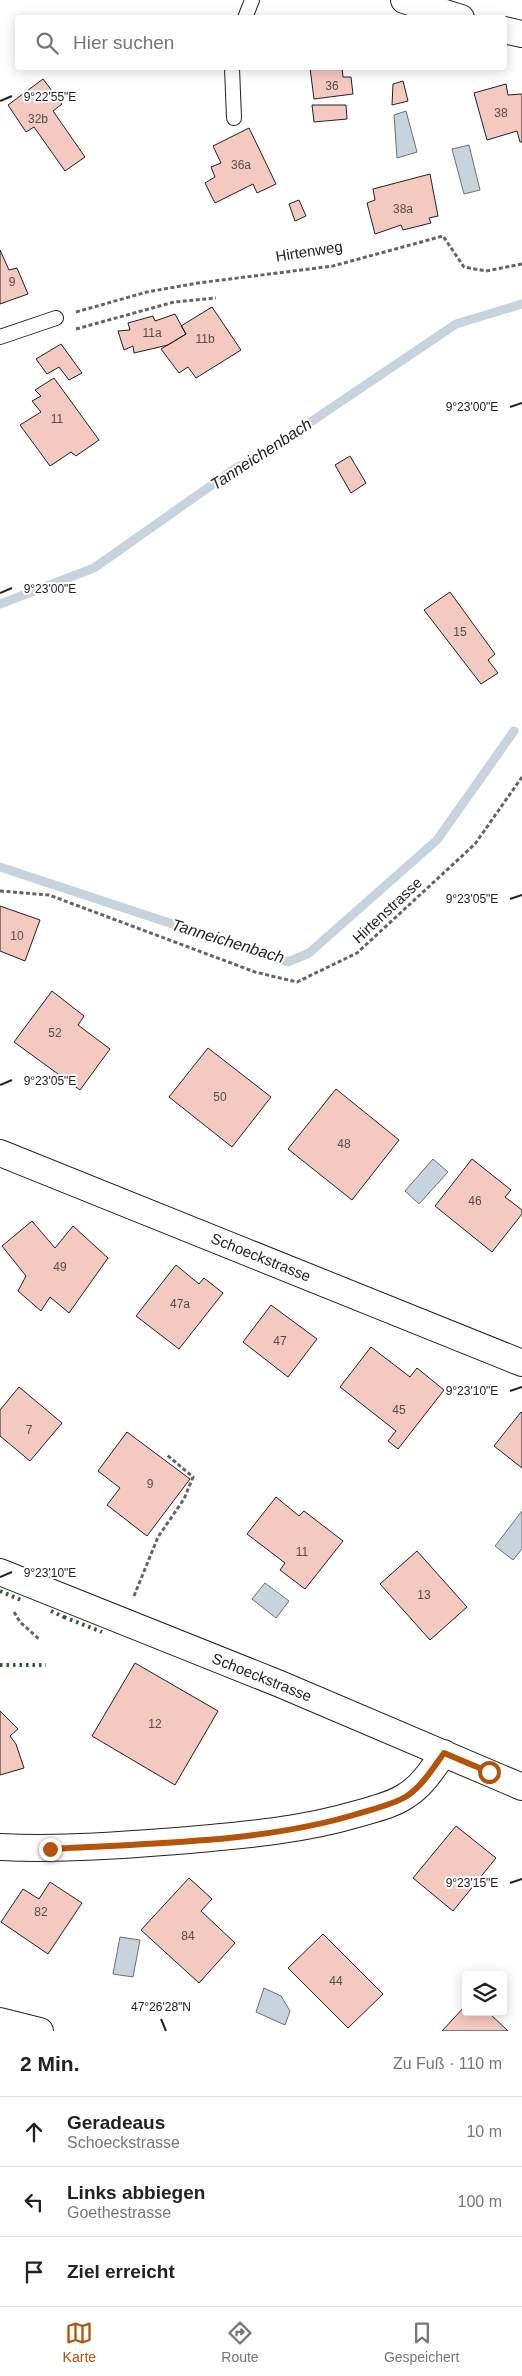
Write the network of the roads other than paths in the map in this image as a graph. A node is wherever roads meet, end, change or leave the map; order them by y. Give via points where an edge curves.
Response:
1 (252, 0) edge
2 (404, 0) edge
3 (246, 15) edge
4 (452, 15) edge
5 (507, 31) edge
6 (522, 34) edge
7 (232, 70) edge
8 (234, 118) dead end
9 (56, 318) dead end
10 (0, 337) edge
11 (0, 1153) edge
12 (522, 1363) edge
13 (0, 1572) edge
14 (444, 1753) junction
15 (522, 1787) edge
16 (0, 1847) edge
17 (0, 2021) edge
18 (40, 2031) edge

1 - 3 lane
2 - 4 street
5 - 6 street
7 - 8 lane
9 - 10 lane
11 - 12 street, Schoeckstrasse
13 - 14 street, Schoeckstrasse
14 - 15 street, Schoeckstrasse
14 - 16 street via 426,1779 407,1796 329,1823 172,1841 50,1849
17 - 18 street

